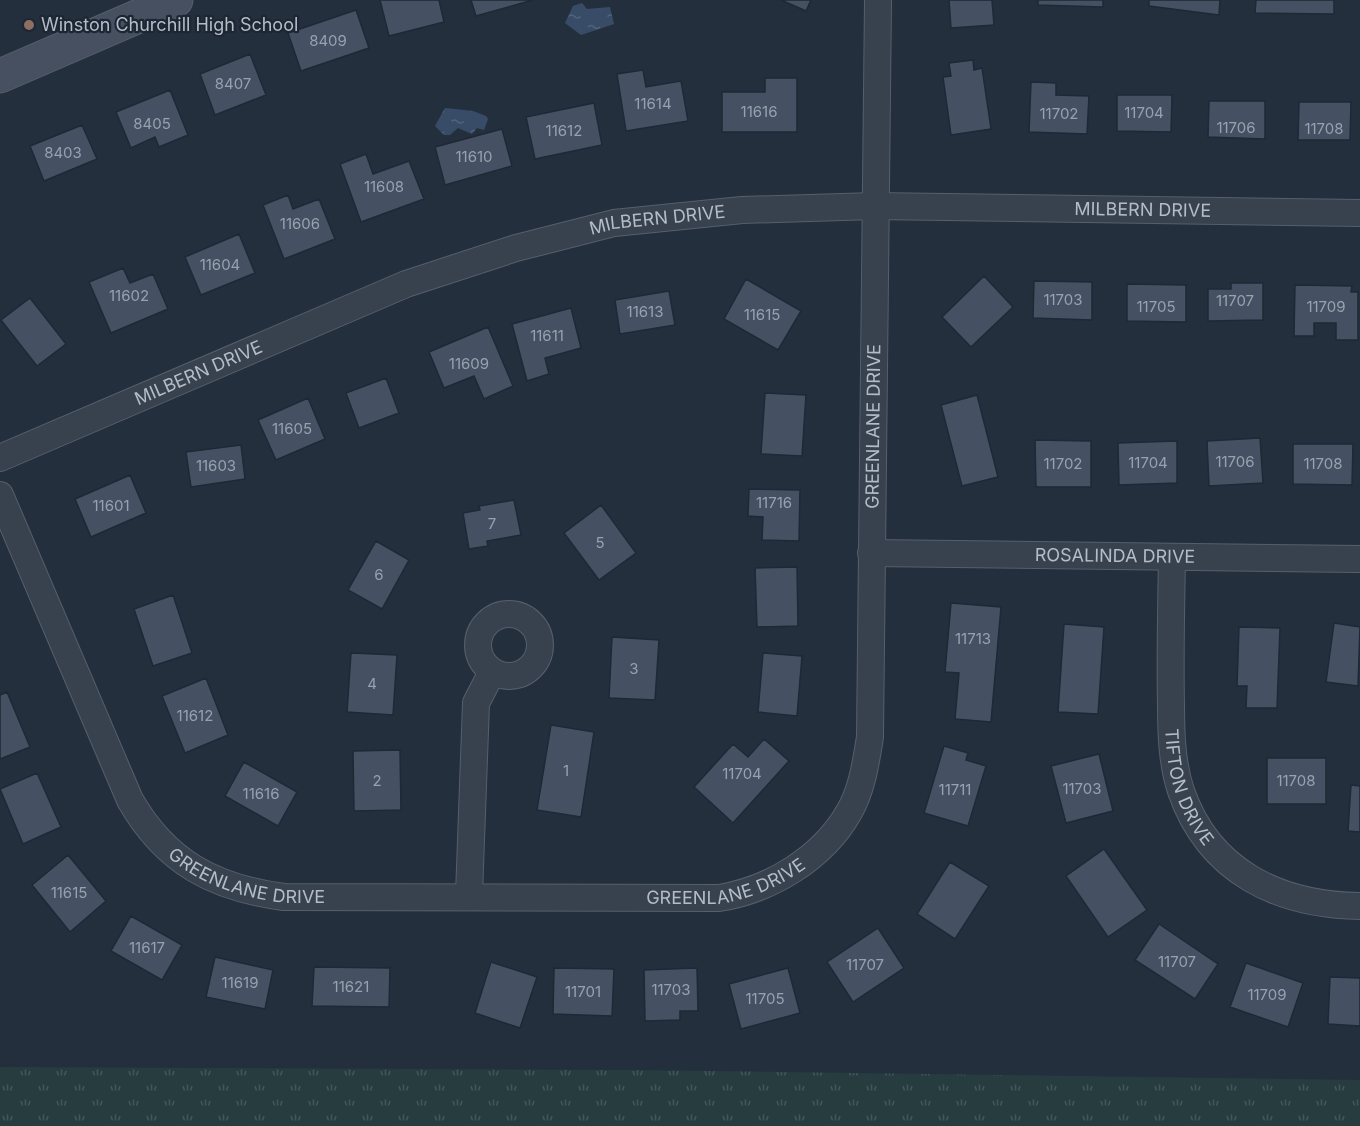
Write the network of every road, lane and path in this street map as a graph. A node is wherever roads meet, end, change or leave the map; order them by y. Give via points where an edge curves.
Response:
1 (176, 0) edge
2 (878, 0) edge
3 (0, 76) edge
4 (874, 206) junction
5 (1360, 213) edge
6 (0, 458) edge
7 (0, 495) edge
8 (871, 553) junction
9 (1172, 559) junction
10 (1360, 559) edge
11 (492, 672) dead end
12 (469, 896) junction
13 (1360, 906) edge

1 - 3 street
2 - 4 street, GREENLANE DRIVE
4 - 5 street, MILBERN DRIVE
4 - 6 street, MILBERN DRIVE via 695,213 614,223 516,248 406,284
4 - 8 street, GREENLANE DRIVE
7 - 12 street, GREENLANE DRIVE via 130,800 150,831 178,858 217,882 250,892
8 - 9 street, ROSALINDA DRIVE
8 - 12 street, GREENLANE DRIVE via 872,705 864,770 849,812 816,853 760,887 719,898
9 - 10 street, ROSALINDA DRIVE
9 - 13 street, TIFTON DRIVE via 1172,744 1180,790 1194,821 1234,868 1259,885 1287,897
11 - 12 street via 476,703

